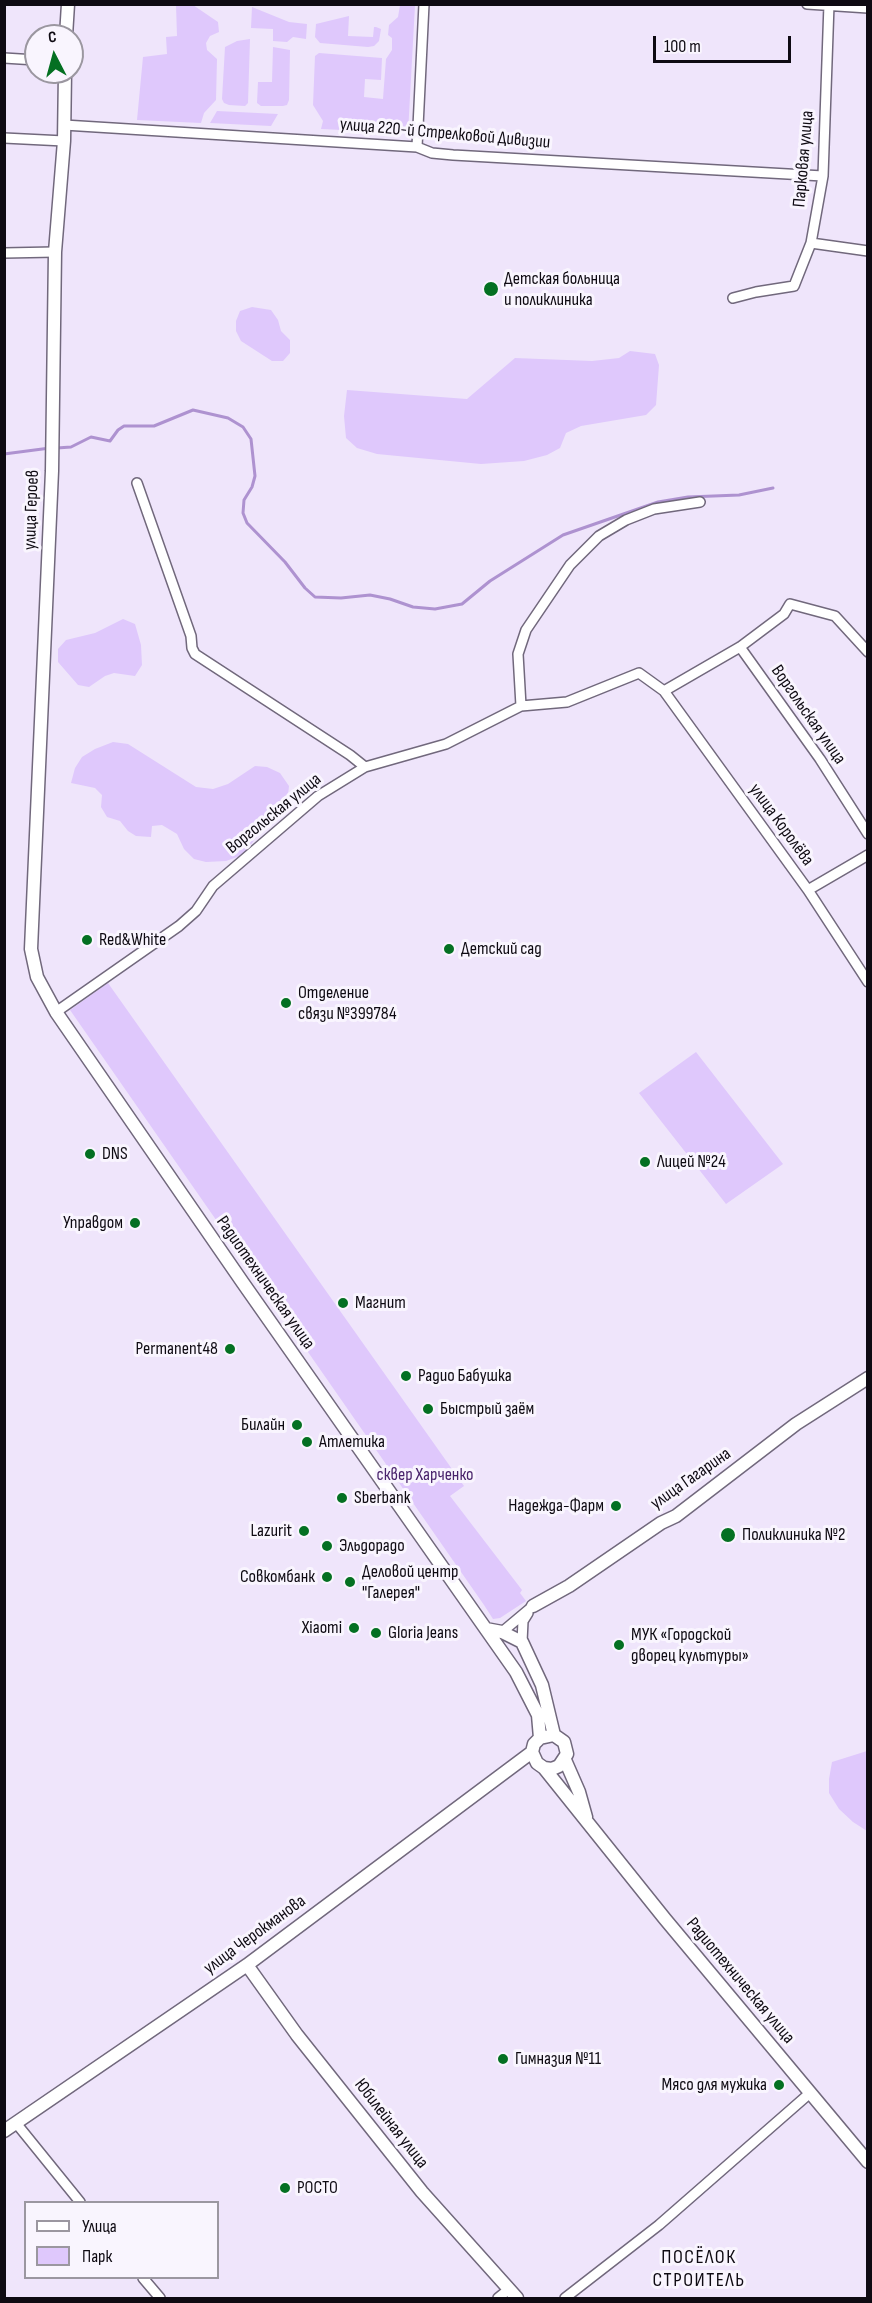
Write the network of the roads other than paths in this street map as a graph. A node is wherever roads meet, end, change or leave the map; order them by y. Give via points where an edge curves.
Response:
1 (69, 4) edge
2 (424, 4) edge
3 (807, 4) edge
4 (829, 5) edge
5 (867, 8) edge
6 (67, 24) edge
7 (4, 58) edge
8 (24, 59) edge
9 (65, 84) edge
10 (64, 125) junction
11 (4, 138) edge
12 (64, 141) junction
13 (417, 147) junction
14 (823, 176) junction
15 (811, 243) junction
16 (867, 251) edge
17 (55, 252) junction
18 (4, 253) edge
19 (733, 298) dead end
20 (137, 483) dead end
21 (700, 502) dead end
22 (740, 647) junction
23 (867, 652) edge
24 (664, 691) junction
25 (521, 706) junction
26 (365, 767) junction
27 (867, 834) edge
28 (867, 855) edge
29 (808, 890) junction
30 (31, 949) joint
31 (867, 982) edge
32 (56, 1012) junction
33 (867, 1378) edge
34 (533, 1606) junction
35 (486, 1629) junction
36 (502, 1632) junction
37 (522, 1642) junction
38 (499, 1647) junction
39 (516, 1672) junction
40 (554, 1735) junction
41 (540, 1737) junction
42 (565, 1760) junction
43 (538, 1761) junction
44 (588, 1821) junction
45 (247, 1965) junction
46 (810, 2093) junction
47 (16, 2123) junction
48 (4, 2132) edge
49 (867, 2162) edge
50 (79, 2201) edge
51 (145, 2279) edge
52 (508, 2296) edge
53 (160, 2298) edge
54 (565, 2298) edge

1 - 6 street
2 - 13 street
3 - 4 street
4 - 5 street
4 - 14 street, Парковая улица
7 - 8 street
9 - 10 street, улица Героев
10 - 12 street, улица Героев
10 - 13 street, улица 220-й Стрелковой Дивизии
11 - 12 street
12 - 17 street, улица Героев
13 - 14 street, улица 220-й Стрелковой Дивизии via 453,155
14 - 15 street, Парковая улица
15 - 16 street
15 - 19 street, Парковая улица via 794,286
17 - 18 street
17 - 30 street, улица Героев via 52,471
20 - 26 street via 195,654
21 - 25 street via 654,509 626,520 599,536 570,565 526,630 518,654
22 - 23 street via 784,614 790,604 835,616
22 - 24 street
22 - 27 street, Воргольская улица via 820,759
24 - 25 street, Воргольская улица via 639,673 567,702
24 - 29 street, улица Королёва
25 - 26 street, Воргольская улица via 446,744
26 - 32 street, Воргольская улица via 318,796 213,886 196,911 179,926
28 - 29 street
29 - 31 street, улица Королёва
30 - 32 street, Радиотехническая улица via 37,977
32 - 35 street, Радиотехническая улица
33 - 34 street, улица Гагарина via 796,1424 676,1516
34 - 36 street, улица Гагарина
34 - 37 street via 523,1621
35 - 36 street
35 - 38 street, Радиотехническая улица
36 - 37 street
36 - 38 street
37 - 39 street via 530,1668 526,1675
37 - 40 street, Радиотехническая улица via 542,1685
38 - 39 street, Радиотехническая улица
39 - 41 street, Радиотехническая улица via 538,1715
40 - 41 street
40 - 42 street, Радиотехническая улица via 564,1742
41 - 43 street via 534,1744
42 - 43 street via 552,1769
42 - 44 street, Радиотехническая улица
43 - 44 street, Радиотехническая улица
43 - 45 street, улица Черокманова via 510,1770
44 - 46 street, Радиотехническая улица
45 - 47 street, улица Черокманова
45 - 52 street, Юбилейная улица via 297,2035
46 - 49 street, Радиотехническая улица
46 - 54 street via 659,2225
47 - 48 street, улица Черокманова
47 - 50 street
51 - 53 street

